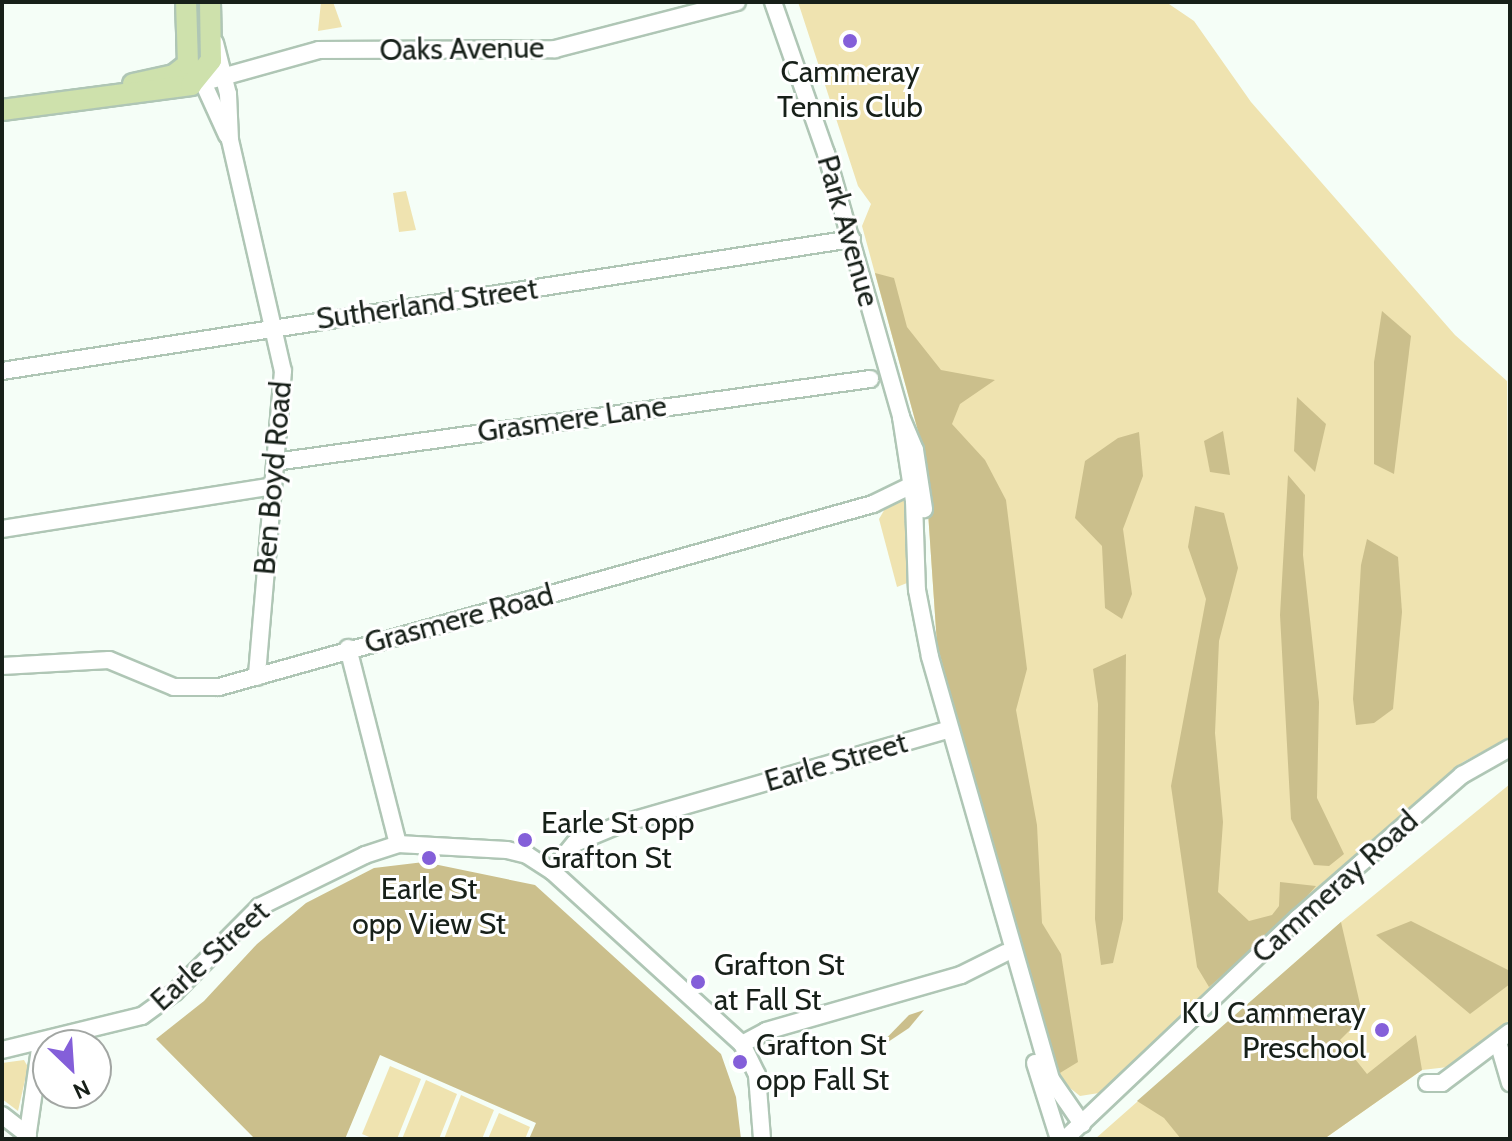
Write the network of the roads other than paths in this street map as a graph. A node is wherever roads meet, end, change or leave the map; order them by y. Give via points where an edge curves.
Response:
1 (186, 2) edge
2 (210, 2) edge
3 (737, 2) edge
4 (773, 2) edge
5 (214, 38) junction
6 (191, 44) junction
7 (224, 75) junction
8 (196, 82) junction
9 (82, 97) junction
10 (2, 110) edge
11 (230, 140) junction
12 (852, 239) junction
13 (273, 326) junction
14 (2, 371) edge
15 (870, 379) dead end
16 (901, 417) junction
17 (275, 462) junction
18 (912, 485) junction
19 (272, 486) junction
20 (2, 529) edge
21 (924, 619) junction
22 (348, 648) junction
23 (2, 666) edge
24 (257, 677) junction
25 (950, 729) junction
26 (1510, 748) edge
27 (398, 844) junction
28 (552, 871) junction
29 (992, 887) junction
30 (1005, 953) junction
31 (93, 1029) edge
32 (1504, 1037) edge
33 (32, 1044) edge
34 (742, 1044) junction
35 (2, 1050) edge
36 (1427, 1083) dead end
37 (1510, 1083) edge
38 (32, 1108) edge
39 (2, 1115) edge
40 (1082, 1124) junction
41 (28, 1137) edge
42 (762, 1139) edge
43 (1062, 1139) edge

1 - 6 main road
2 - 5 main road, Ben Boyd Road
3 - 7 street, Oaks Avenue via 555,49 319,50
4 - 12 street, Park Avenue
5 - 7 street, Ben Boyd Road
5 - 8 main road, Ben Boyd Road via 211,60
6 - 8 main road
6 - 9 main road via 188,64 174,75
7 - 8 street, Oaks Avenue
7 - 11 street, Ben Boyd Road
8 - 9 main road
8 - 11 street, Ben Boyd Road
9 - 10 main road
11 - 13 street, Ben Boyd Road
12 - 13 street, Sutherland Street
12 - 16 street, Park Avenue
13 - 14 street, Sutherland Street
13 - 17 street, Ben Boyd Road via 283,371
15 - 17 street, Grasmere Lane
16 - 18 street, Park Avenue
16 - 21 street, Park Avenue via 924,486
17 - 19 street, Ben Boyd Road
18 - 21 street, Park Avenue via 917,590
18 - 22 street, Grasmere Road via 873,504
19 - 20 street
19 - 24 street, Ben Boyd Road
21 - 25 street, Park Avenue
22 - 24 street, Grasmere Road
22 - 27 street
23 - 24 street, Grasmere Road via 109,660 174,687 198,690
25 - 28 street, Earle Street via 621,824 575,843
25 - 29 street, Park Avenue
26 - 40 street, Cammeray Road via 1462,775 1298,918
27 - 28 street, Earle Street via 507,850
27 - 31 street, Earle Street via 269,900 158,1007
28 - 34 street, Earle Street
29 - 30 street, Park Avenue
29 - 40 street, Park Avenue via 1051,1079
30 - 34 street via 961,975 766,1031
30 - 43 street, Park Avenue
32 - 36 street via 1442,1083
32 - 37 street
33 - 35 street, Earle Street
34 - 42 street via 757,1075
38 - 41 street
39 - 41 street
40 - 43 street, Cammeray Road

